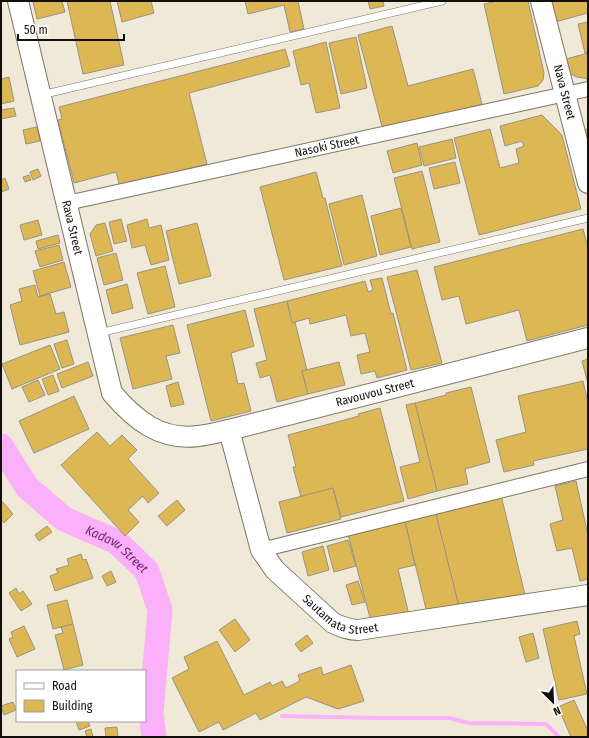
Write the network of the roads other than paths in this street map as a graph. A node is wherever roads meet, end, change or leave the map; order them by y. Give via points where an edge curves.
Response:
1 (18, 1) edge
2 (442, 1) edge
3 (541, 1) edge
4 (588, 89) edge
5 (40, 95) junction
6 (565, 95) junction
7 (588, 183) edge
8 (67, 203) junction
9 (588, 218) edge
10 (98, 333) junction
11 (588, 338) edge
12 (229, 430) junction
13 (160, 432) joint
14 (588, 469) edge
15 (261, 550) junction
16 (588, 595) edge

1 - 5 main road, Rava Street
2 - 5 lane
3 - 6 main road, Nava Street
4 - 6 street, Nasoki Street
5 - 8 main road, Rava Street
6 - 7 main road, Nava Street
6 - 8 street, Nasoki Street
8 - 10 main road, Rava Street
9 - 10 lane
10 - 13 main road, Rava Street via 112,393 137,418
11 - 12 main road, Ravouvou Street
12 - 13 main road, Ravouvou Street via 198,436
12 - 15 main road, Sautamata Street
14 - 15 street
15 - 16 main road, Sautamata Street via 275,570 333,623 349,630

